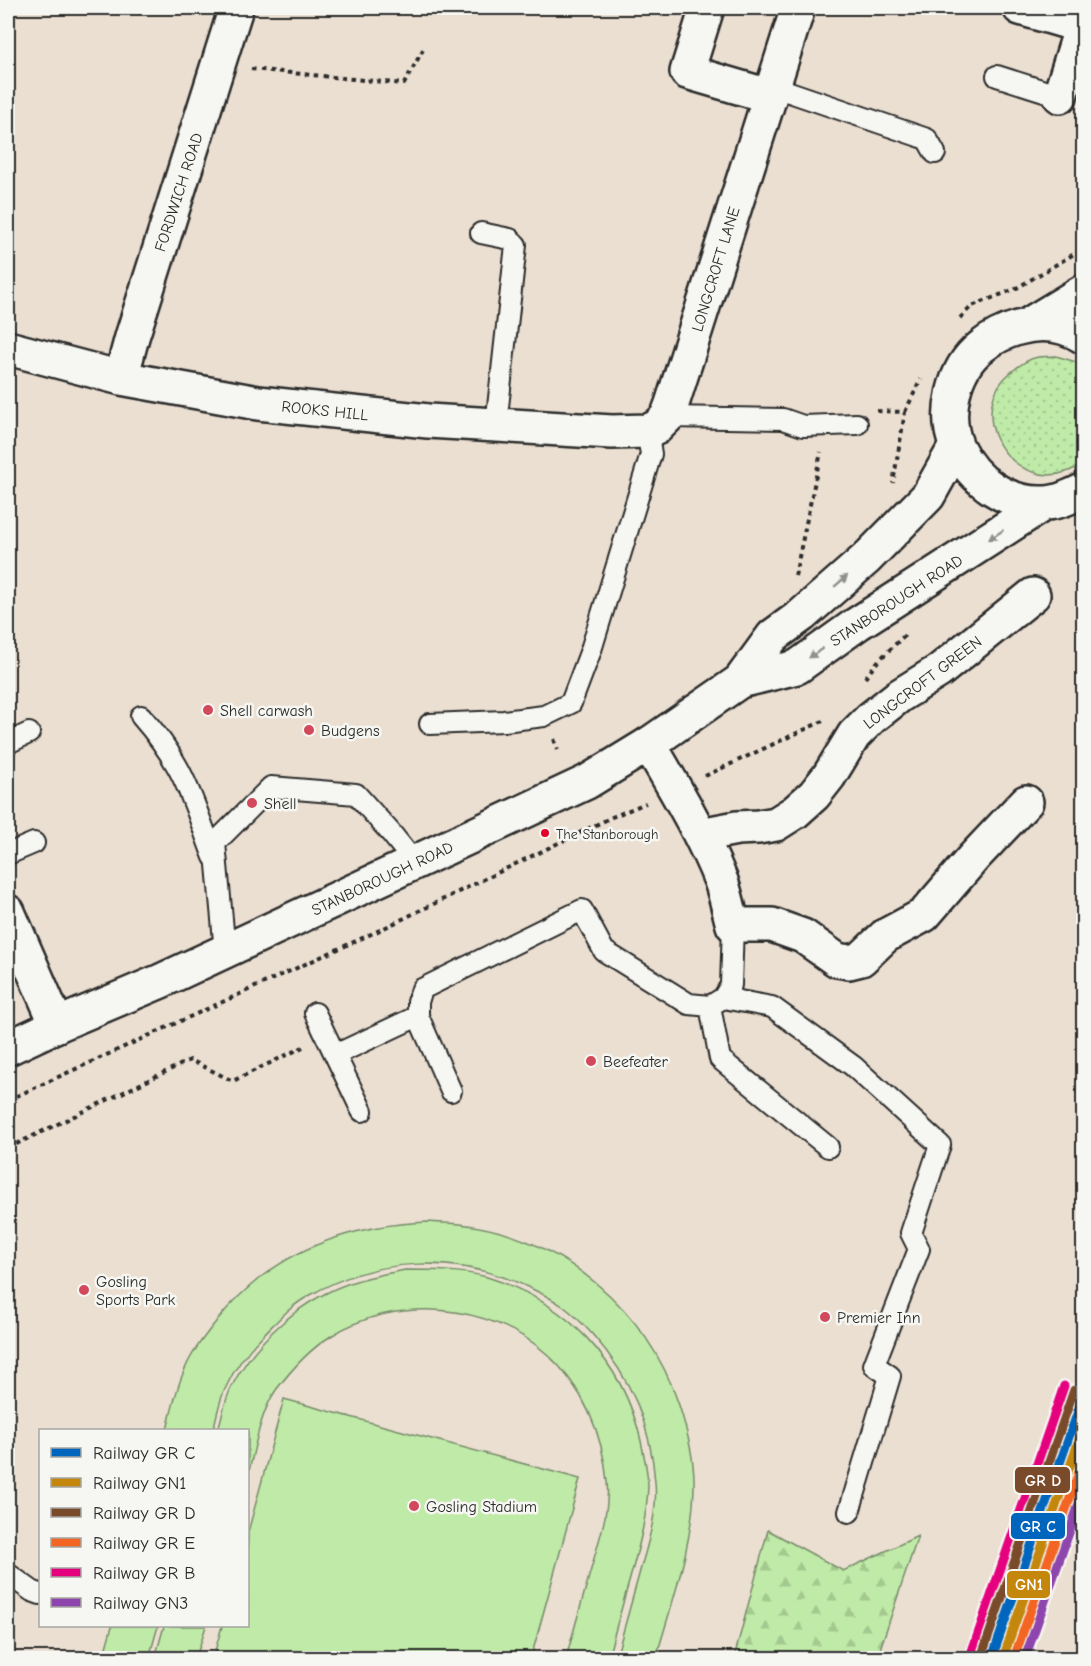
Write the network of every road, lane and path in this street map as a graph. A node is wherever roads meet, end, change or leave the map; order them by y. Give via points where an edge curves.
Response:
1 (236, 8) edge
2 (707, 8) edge
3 (798, 8) edge
4 (1020, 8) edge
5 (1082, 23) edge
6 (425, 46) dead end
7 (218, 66) junction
8 (997, 76) dead end
9 (770, 91) junction
10 (1060, 96) joint
11 (935, 153) dead end
12 (481, 233) dead end
13 (1083, 291) edge
14 (1028, 325) junction
15 (1083, 337) edge
16 (8, 348) edge
17 (121, 378) junction
18 (873, 411) dead end
19 (657, 424) junction
20 (857, 424) dead end
21 (496, 425) junction
22 (826, 425) junction
23 (956, 446) junction
24 (893, 487) dead end
25 (1083, 490) edge
26 (1046, 503) junction
27 (795, 576) dead end
28 (1032, 595) dead end
29 (879, 660) dead end
30 (740, 681) junction
31 (858, 687) dead end
32 (141, 717) dead end
33 (827, 719) dead end
34 (430, 724) dead end
35 (28, 733) dead end
36 (8, 742) edge
37 (650, 744) junction
38 (710, 774) dead end
39 (1026, 802) dead end
40 (612, 817) dead end
41 (700, 835) junction
42 (34, 843) dead end
43 (8, 854) edge
44 (415, 863) junction
45 (217, 865) junction
46 (8, 912) edge
47 (733, 925) junction
48 (225, 952) junction
49 (716, 1002) junction
50 (315, 1013) dead end
51 (418, 1016) junction
52 (57, 1024) junction
53 (326, 1036) junction
54 (8, 1048) edge
55 (335, 1055) junction
56 (451, 1091) dead end
57 (8, 1100) edge
58 (362, 1111) dead end
59 (828, 1147) dead end
60 (8, 1148) edge
61 (849, 1512) dead end
62 (8, 1574) edge
63 (39, 1594) edge

1 - 7 street, FORDWICH ROAD
2 - 9 street via 687,72
3 - 9 street, LONGCROFT LANE
4 - 5 street
5 - 10 street
6 - 7 path via 404,84
7 - 17 street, FORDWICH ROAD
8 - 10 lane
9 - 11 lane via 927,139
9 - 19 street, LONGCROFT LANE
12 - 21 lane via 510,239 516,245
13 - 14 street
14 - 15 street via 1058,325
14 - 23 street via 987,342 963,368 953,393 950,420
16 - 17 street, ROOKS HILL
17 - 21 street, ROOKS HILL via 258,403
18 - 24 path via 905,412
19 - 21 street, ROOKS HILL via 612,432
19 - 22 lane via 783,419 803,426
19 - 34 lane via 591,650 571,703 544,716
20 - 22 lane
22 - 27 path
23 - 26 street via 970,469 990,487 1016,501
30 -> 23 street, STANBOROUGH ROAD via 773,636 867,558 928,496
25 - 26 street
26 -> 30 street, STANBOROUGH ROAD via 797,667
28 - 41 street, LONGCROFT GREEN via 939,671 871,718 854,735 829,777 795,812 776,824
29 - 31 path
30 - 37 street, STANBOROUGH ROAD
32 - 45 lane via 178,767
33 - 38 path
35 - 36 lane
37 - 41 street
37 - 44 street, STANBOROUGH ROAD via 587,782
39 - 47 street via 924,915 885,936 861,959 837,960 803,936 772,925
40 - 57 path via 382,929
41 - 47 street via 721,882
42 - 43 lane
44 - 45 lane via 356,794 271,787 215,843
44 - 48 street, STANBOROUGH ROAD
45 - 48 lane
46 - 52 street
47 - 49 lane via 731,985
48 - 52 street, STANBOROUGH ROAD
49 - 51 lane via 689,1004 604,951 582,910 422,989
49 - 59 lane via 720,1059
49 - 61 lane via 772,1007 854,1066 940,1144 911,1233 919,1249 874,1365 890,1376
50 - 53 lane
51 - 55 lane
51 - 56 lane
52 - 54 street, STANBOROUGH ROAD
53 - 55 lane
53 - 60 path via 232,1081 190,1060
55 - 58 lane
62 - 63 lane

